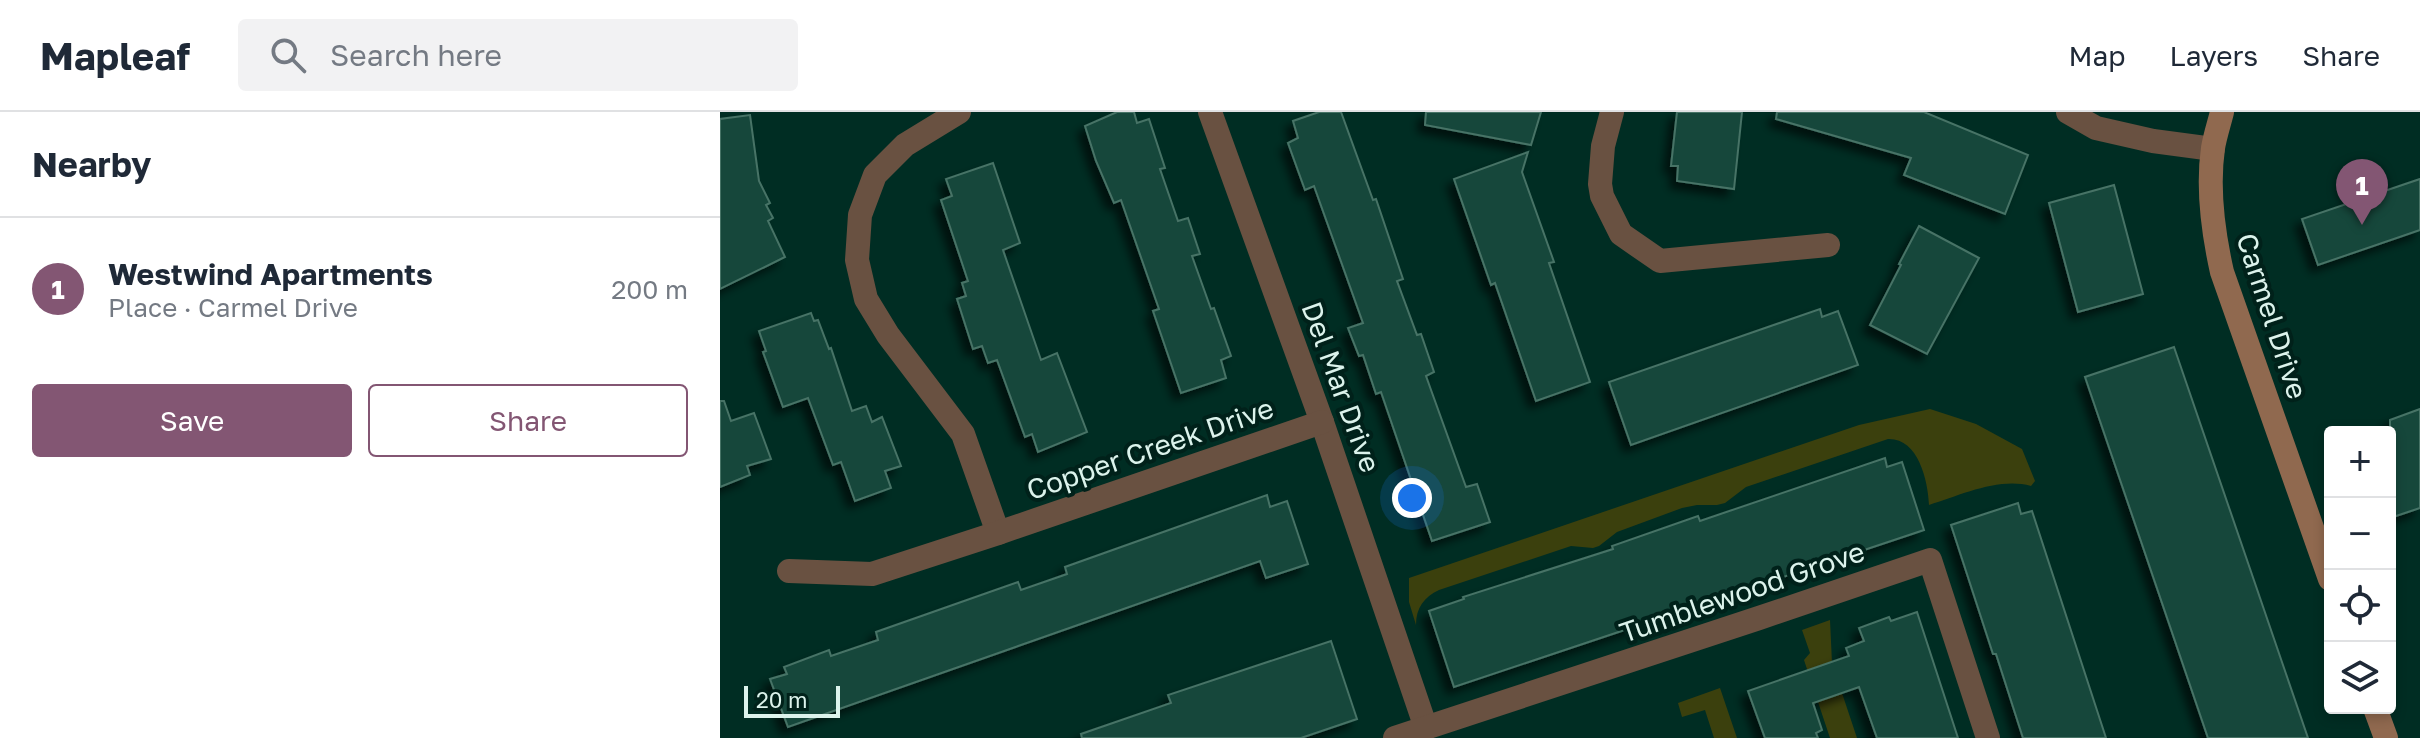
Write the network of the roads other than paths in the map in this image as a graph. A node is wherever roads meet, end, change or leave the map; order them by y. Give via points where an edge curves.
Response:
1 (959, 112) edge
2 (1210, 112) edge
3 (1612, 112) edge
4 (2068, 112) edge
5 (2222, 112) edge
6 (2213, 149) junction
7 (1828, 245) dead end
8 (1322, 422) junction
9 (998, 533) junction
10 (2327, 570) edge
11 (789, 571) dead end
12 (2377, 714) edge
13 (1426, 728) junction
14 (1397, 738) edge
15 (1988, 738) edge
16 (2386, 738) edge

1 - 9 street, Copper Creek Drive via 905,145 875,175 860,215 857,260 866,299 880,323 963,434
2 - 8 street, Del Mar Drive
3 - 7 street via 1603,146 1602,196 1621,234 1660,261
4 - 6 street via 2096,128
5 - 6 street, Carmel Drive
6 - 10 street, Carmel Drive via 2213,229 2222,272
8 - 9 street, Copper Creek Drive
8 - 13 street, Del Mar Drive
9 - 11 street, Copper Creek Drive via 872,574
12 - 16 street
13 - 14 street, Tumblewood Grove
13 - 15 street, Tumblewood Grove via 1930,560

